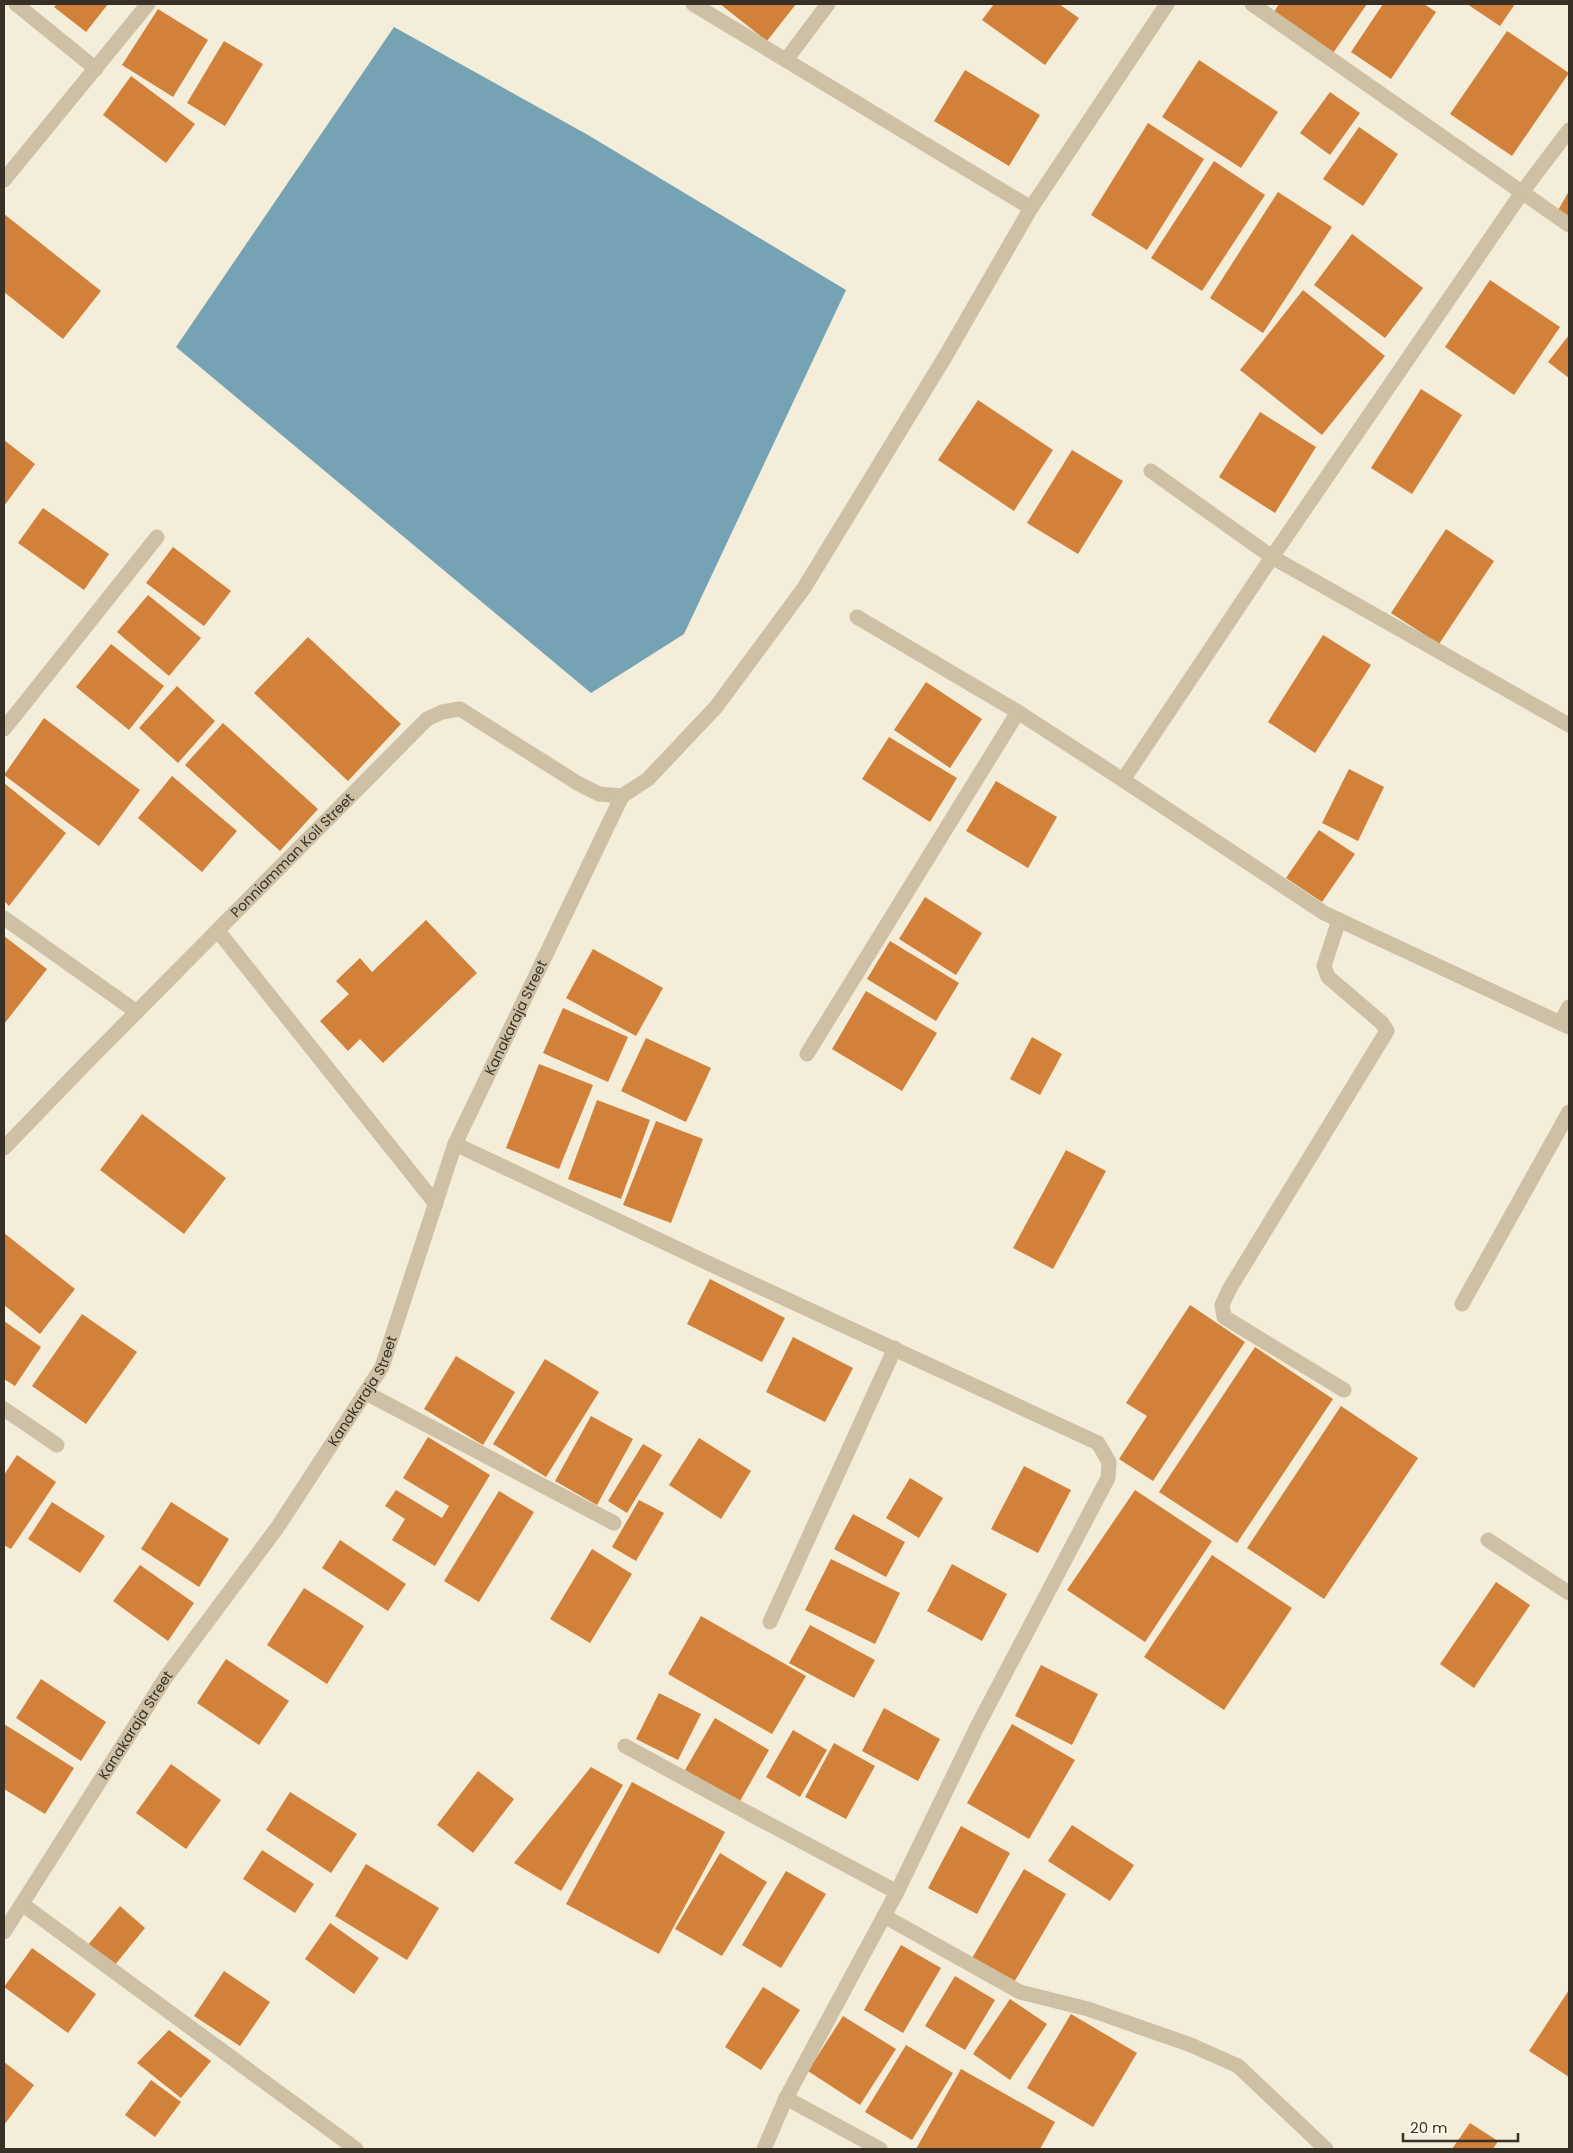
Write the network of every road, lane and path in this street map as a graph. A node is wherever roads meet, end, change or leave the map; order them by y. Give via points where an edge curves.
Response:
1 (16, 4) edge
2 (148, 4) edge
3 (692, 4) edge
4 (828, 4) edge
5 (1167, 4) edge
6 (1252, 4) edge
7 (786, 60) junction
8 (96, 69) junction
9 (1569, 130) edge
10 (4, 180) edge
11 (1523, 191) junction
12 (1031, 208) junction
13 (1569, 225) edge
14 (1151, 471) dead end
15 (157, 537) dead end
16 (1272, 557) junction
17 (857, 617) dead end
18 (1018, 712) junction
19 (1569, 725) edge
20 (4, 729) edge
21 (1123, 780) junction
22 (622, 796) junction
23 (4, 918) edge
24 (1339, 920) junction
25 (218, 931) junction
26 (1569, 1006) edge
27 (137, 1012) junction
28 (1564, 1025) edge
29 (807, 1054) dead end
30 (1569, 1112) edge
31 (456, 1144) junction
32 (4, 1148) edge
33 (436, 1204) junction
34 (1462, 1304) dead end
35 (895, 1348) junction
36 (1344, 1390) dead end
37 (366, 1393) junction
38 (4, 1410) edge
39 (57, 1445) dead end
40 (614, 1523) dead end
41 (1488, 1540) dead end
42 (1569, 1593) edge
43 (770, 1622) dead end
44 (625, 1746) dead end
45 (897, 1892) junction
46 (22, 1904) junction
47 (884, 1916) junction
48 (4, 1932) edge
49 (786, 2098) junction
50 (356, 2149) edge
51 (764, 2149) edge
52 (880, 2149) edge
53 (1326, 2149) edge

1 - 8 street
2 - 8 street
3 - 7 street
4 - 7 street
5 - 12 street
6 - 11 street
7 - 12 street
8 - 10 street
9 - 11 street
11 - 13 street
11 - 16 street
12 - 22 street via 945,357 804,588 716,707 648,780
14 - 16 street
15 - 20 street
16 - 19 street
16 - 21 street
17 - 18 street
18 - 21 street
18 - 29 street
21 - 24 street
22 - 25 street, Ponniamman Koil Street via 599,794 579,784 460,709 442,712 428,719
22 - 31 street, Kanakaraja Street
23 - 27 street
24 - 28 street
24 - 36 street via 1324,966 1328,977 1382,1023 1387,1031 1222,1305 1224,1317
25 - 27 street, Ponniamman Koil Street
25 - 33 street
26 - 28 street
27 - 32 street, Ponniamman Koil Street
30 - 34 street
31 - 33 street, Kanakaraja Street
31 - 35 street
33 - 37 street, Kanakaraja Street via 382,1367
35 - 43 street
35 - 45 street via 1098,1443 1109,1462 1108,1478 978,1724
37 - 40 street
37 - 46 street, Kanakaraja Street via 277,1528 166,1677
38 - 39 street
41 - 42 street
44 - 45 street
45 - 47 street
46 - 48 street, Kanakaraja Street
46 - 50 street
47 - 49 street
47 - 53 street via 1020,1992 1097,2012 1191,2045 1238,2066
49 - 51 street
49 - 52 street

